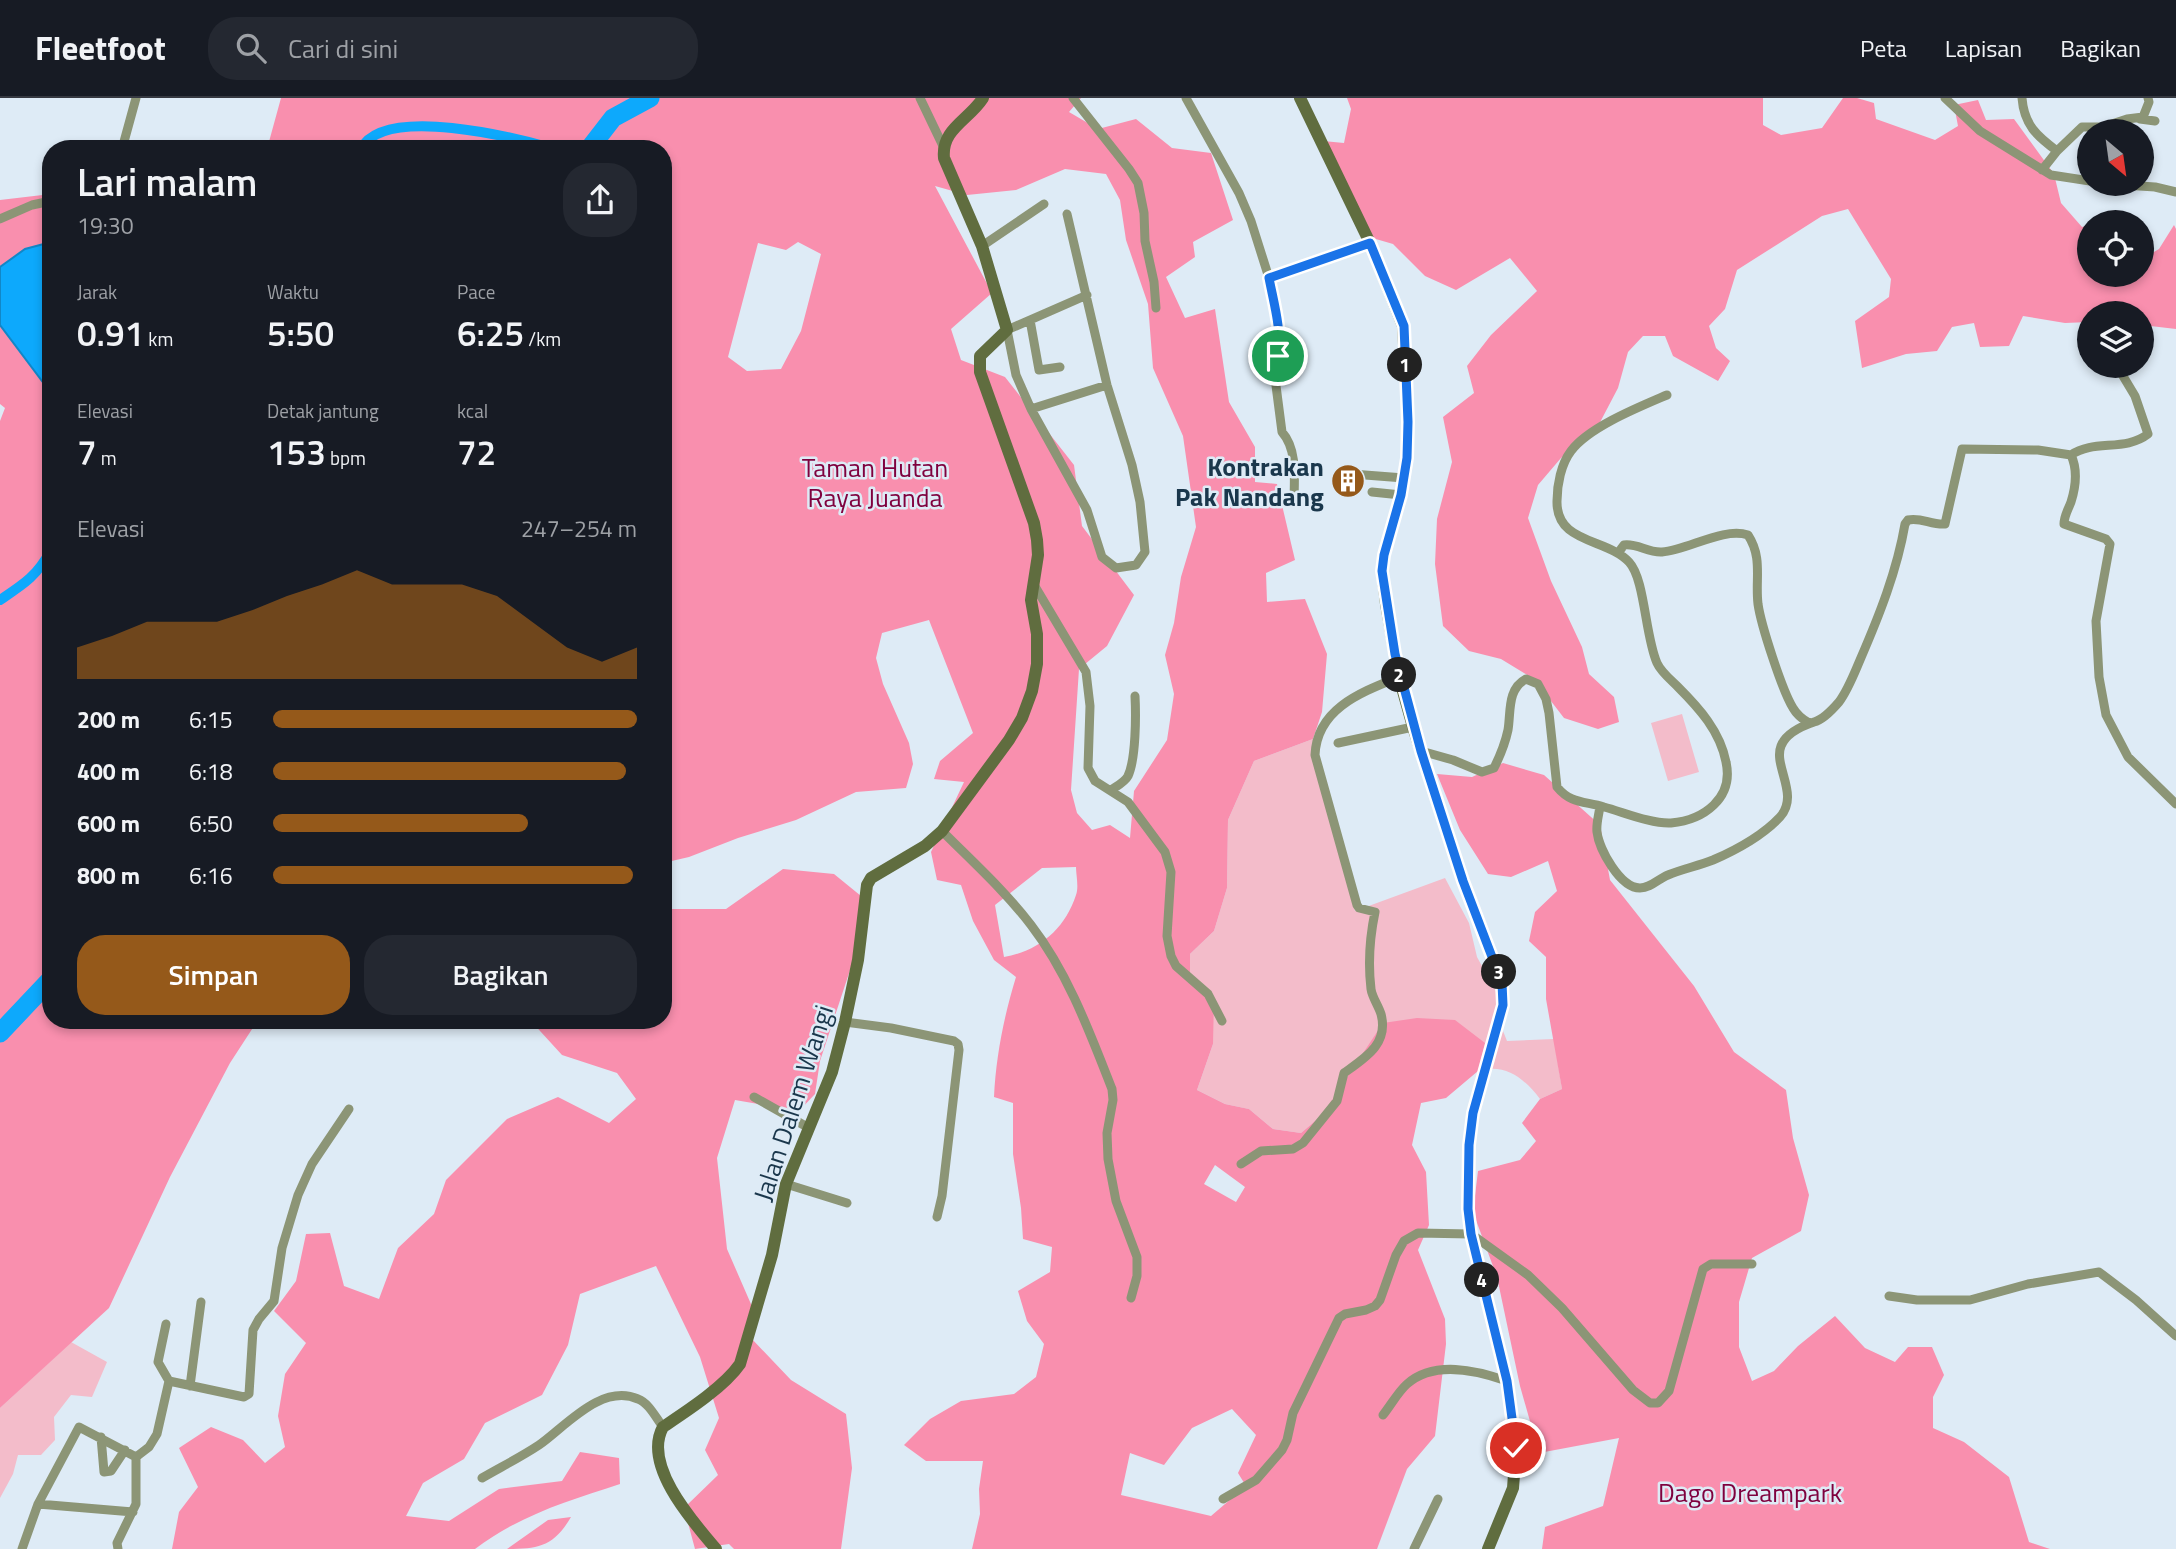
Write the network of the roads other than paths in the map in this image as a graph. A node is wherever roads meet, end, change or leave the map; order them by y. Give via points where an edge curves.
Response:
1 (136, 98) edge
2 (920, 98) edge
3 (983, 98) edge
4 (1073, 98) edge
5 (1186, 98) edge
6 (1300, 98) edge
7 (1945, 98) edge
8 (2022, 98) edge
9 (2148, 98) edge
10 (2140, 119) edge
11 (2077, 132) edge
12 (124, 140) edge
13 (943, 146) junction
14 (2057, 151) junction
15 (2042, 170) junction
16 (2077, 180) edge
17 (2154, 187) edge
18 (2176, 192) edge
19 (42, 203) edge
20 (1044, 204) dead end
21 (1067, 214) dead end
22 (0, 219) edge
23 (1370, 243) junction
24 (982, 246) junction
25 (1269, 278) junction
26 (1087, 295) junction
27 (1156, 308) dead end
28 (1030, 320) junction
29 (1007, 330) junction
30 (1060, 368) dead end
31 (2124, 378) edge
32 (1107, 385) junction
33 (1667, 395) dead end
34 (1031, 409) junction
35 (2071, 455) junction
36 (1352, 474) dead end
37 (1404, 478) junction
38 (1372, 492) dead end
39 (1401, 495) junction
40 (1294, 503) dead end
41 (1618, 553) junction
42 (1032, 582) junction
43 (1399, 677) junction
44 (1135, 696) dead end
45 (1809, 723) junction
46 (1413, 727) junction
47 (1338, 743) dead end
48 (1421, 751) junction
49 (1111, 790) junction
50 (2176, 804) edge
51 (1601, 806) junction
52 (942, 831) junction
53 (1222, 1021) dead end
54 (845, 1022) junction
55 (754, 1097) dead end
56 (349, 1109) dead end
57 (809, 1128) junction
58 (1241, 1164) dead end
59 (786, 1184) junction
60 (847, 1203) dead end
61 (937, 1217) dead end
62 (1471, 1234) junction
63 (1752, 1264) dead end
64 (1889, 1296) dead end
65 (1131, 1298) dead end
66 (201, 1302) dead end
67 (166, 1324) dead end
68 (2176, 1336) edge
69 (169, 1381) junction
70 (1507, 1381) junction
71 (190, 1386) junction
72 (1383, 1415) dead end
73 (663, 1427) junction
74 (101, 1437) junction
75 (125, 1450) junction
76 (136, 1457) junction
77 (482, 1478) dead end
78 (1223, 1499) dead end
79 (1438, 1499) dead end
80 (38, 1504) junction
81 (133, 1513) junction
82 (22, 1549) edge
83 (118, 1549) edge
84 (716, 1549) edge
85 (1414, 1549) edge
86 (1488, 1549) edge

1 - 12 street
2 - 13 street
3 - 13 street
4 - 27 street via 1138,183
5 - 25 street via 1239,193
6 - 23 street
7 - 15 street via 1980,131
8 - 14 street via 2031,128
9 - 10 street
11 - 14 street
13 - 24 street
14 - 15 street
15 - 16 street
17 - 18 street
19 - 22 street
20 - 24 street
21 - 26 street
23 - 25 street
23 - 37 street via 1404,326 1408,422
24 - 29 street
25 - 40 street via 1280,344 1275,378 1282,432 1294,463
26 - 28 street
26 - 32 street
28 - 29 street
28 - 30 street via 1039,370
29 - 34 street via 1016,375
29 - 42 street, Jalan Dalem Wangi via 980,356 980,372 1034,523 1038,555
31 - 35 street via 2148,434 2124,444 2087,447
32 - 34 street
32 - 34 street via 1140,502 1145,552 1130,567 1116,568 1102,557 1087,510
33 - 41 street via 1624,412 1572,450 1562,466 1557,503 1567,528 1577,537
35 - 45 street via 1962,449 1945,524 1908,520 1883,609 1846,691 1838,704
35 - 50 street via 2076,480 2064,524 2109,544 2096,621 2106,715 2128,757
36 - 37 street
37 - 39 street
38 - 39 street
39 - 43 street via 1382,571
41 - 45 street via 1624,545 1662,552 1731,534 1748,535 1756,548 1758,606 1774,660 1792,707
41 - 51 street via 1639,578 1649,644 1659,667 1712,727 1728,776 1715,806 1704,814 1670,823
42 - 49 street via 1086,672 1088,768 1095,781
42 - 52 street, Jalan Dalem Wangi via 1037,635 1032,691 1009,740
43 - 46 street
43 - 58 street via 1340,707 1325,722 1315,755 1357,905 1375,912 1370,934 1371,991 1380,1011 1382,1034 1377,1047 1344,1073 1337,1101 1303,1143 1293,1149 1261,1151
44 - 49 street via 1127,779
45 - 51 street via 1785,738 1779,749 1788,795 1782,815 1761,833 1715,859 1666,875 1649,887 1637,888 1613,869 1598,836
46 - 47 street
46 - 48 street
48 - 51 street via 1482,772 1494,768 1508,731 1512,694 1522,681 1532,680 1546,699 1557,787 1566,798
48 - 62 street via 1502,983 1503,1005 1473,1113 1469,1145
49 - 53 street via 1128,802 1165,852 1171,872 1167,936 1171,956 1208,994
52 - 54 street, Jalan Dalem Wangi via 867,885
52 - 65 street via 1015,905 1052,956 1112,1089 1108,1159 1116,1201 1137,1257
54 - 57 street, Jalan Dalem Wangi via 832,1073
54 - 61 street via 958,1044
55 - 57 street
56 - 71 street via 312,1164 298,1195 282,1248 274,1301 253,1330 249,1394 244,1397
57 - 59 street, Jalan Dalem Wangi
59 - 60 street
59 - 73 street, Jalan Dalem Wangi via 772,1255 740,1364 733,1375
62 - 63 street via 1528,1275 1650,1404 1658,1403 1669,1391 1703,1269 1711,1264
62 - 70 street
62 - 78 street via 1418,1233 1404,1241 1375,1306 1339,1318 1293,1413 1282,1450 1256,1480
64 - 68 street via 1970,1300 2099,1272
66 - 71 street
67 - 69 street via 158,1362
69 - 71 street
69 - 76 street via 157,1434
70 - 72 street via 1468,1370 1423,1374 1406,1384
70 - 86 street via 1516,1448 1513,1488
73 - 77 street via 642,1400 630,1396 603,1401 574,1415 539,1444
73 - 84 street via 657,1437 664,1471 689,1518
74 - 75 street
74 - 75 street via 104,1472 111,1471
74 - 80 street via 81,1427 75,1430
75 - 76 street
76 - 81 street
79 - 85 street
80 - 81 street
80 - 82 street
81 - 83 street

